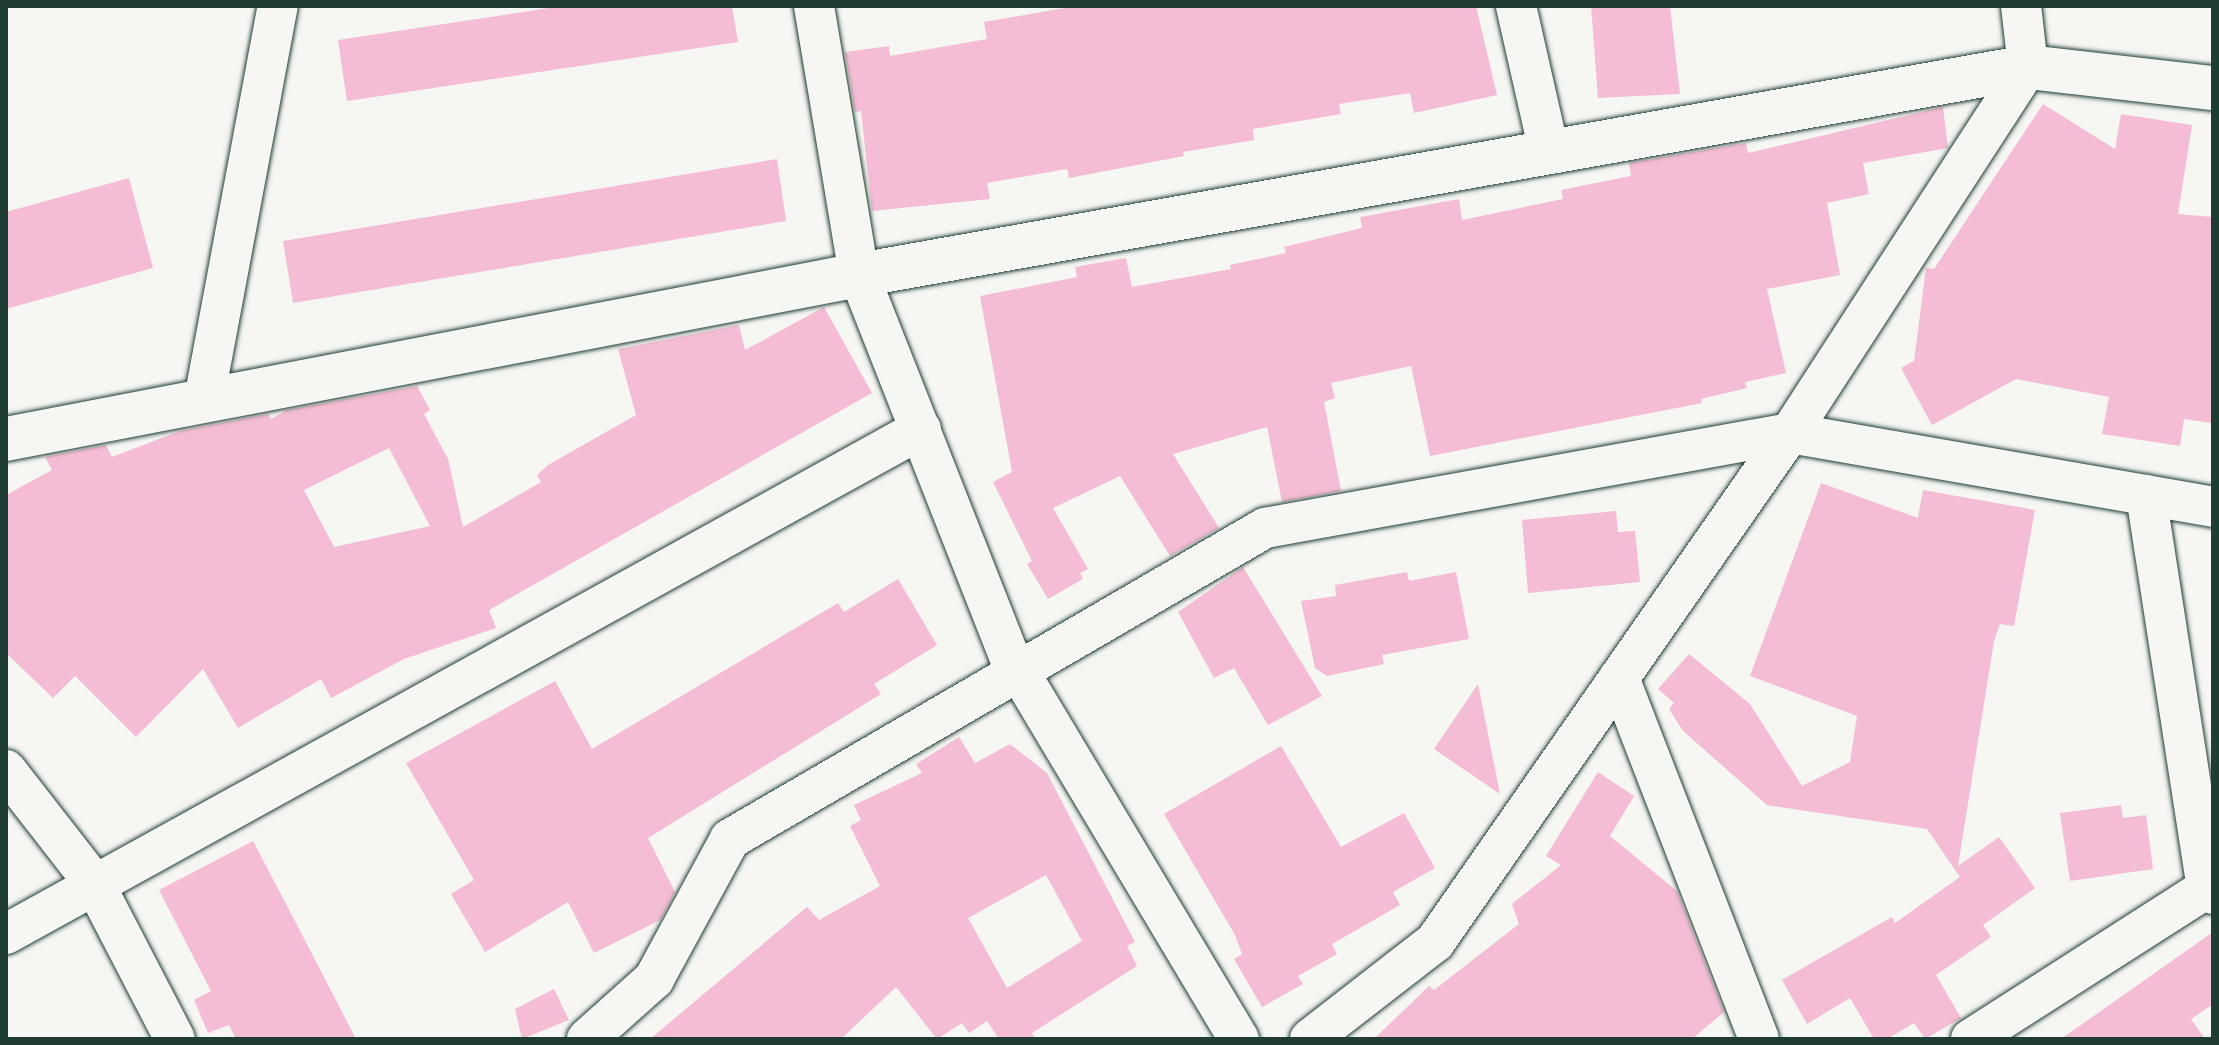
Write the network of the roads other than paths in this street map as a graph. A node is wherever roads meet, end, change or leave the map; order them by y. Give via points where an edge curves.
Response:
1 (278, 6) edge
2 (814, 6) edge
3 (1516, 6) edge
4 (2021, 6) edge
5 (2028, 67) junction
6 (2213, 88) edge
7 (1549, 151) junction
8 (859, 275) junction
9 (204, 400) junction
10 (921, 429) junction
11 (1790, 433) junction
12 (6, 439) edge
13 (2146, 495) junction
14 (2213, 507) edge
15 (1019, 670) junction
16 (1619, 678) junction
17 (6, 770) edge
18 (94, 883) junction
19 (2210, 891) edge
20 (6, 934) edge
21 (175, 1039) edge
22 (587, 1039) edge
23 (1239, 1039) edge
24 (1310, 1039) edge
25 (1759, 1039) edge
26 (1971, 1039) edge

1 - 9 street
2 - 8 street
3 - 7 street
4 - 5 street
5 - 6 street
5 - 7 street
5 - 11 street
7 - 8 street
8 - 9 street
8 - 10 street
9 - 12 street
10 - 15 street
10 - 18 street
11 - 13 street
11 - 15 street via 1265,528
11 - 16 street
13 - 14 street
13 - 19 street
15 - 22 street via 730,839 654,979
15 - 23 street
16 - 24 street via 1435,942
16 - 25 street
17 - 18 street
18 - 20 street
18 - 21 street
19 - 26 street

